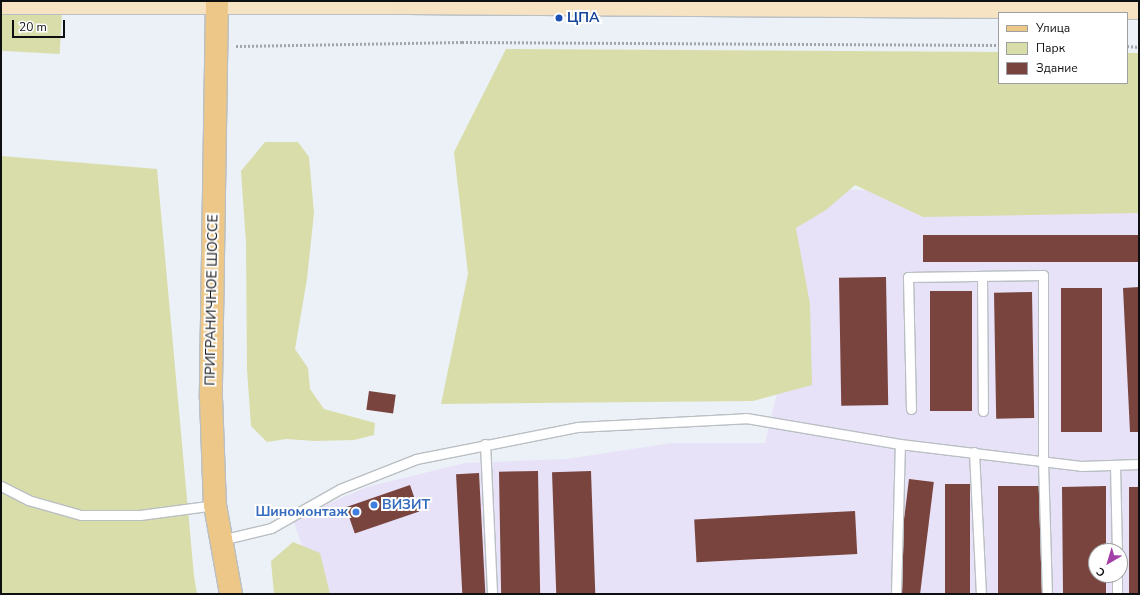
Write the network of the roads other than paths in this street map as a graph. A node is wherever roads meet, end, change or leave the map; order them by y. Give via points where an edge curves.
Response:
1 (218, 2) edge
2 (1, 3) edge
3 (1139, 8) edge
4 (982, 276) junction
5 (911, 409) dead end
6 (983, 411) dead end
7 (485, 444) junction
8 (900, 444) junction
9 (974, 452) junction
10 (1043, 461) junction
11 (1139, 464) edge
12 (1115, 465) junction
13 (1, 486) edge
14 (215, 505) junction
15 (221, 540) junction
16 (1116, 543) edge
17 (1117, 583) edge
18 (231, 594) edge
19 (492, 594) edge
20 (896, 594) edge
21 (981, 594) edge
22 (1047, 594) edge
23 (1117, 594) edge

1 - 2 main road
1 - 3 main road
1 - 14 main road, ПРИГРАНИЧНОЕ ШОССЕ via 211,390
4 - 5 lane via 908,277
4 - 6 lane
4 - 10 lane via 1043,275
7 - 8 lane via 577,427 746,418
7 - 15 lane via 416,459 340,489 271,528
7 - 19 lane
8 - 9 lane
8 - 20 lane
9 - 10 lane
9 - 21 lane
10 - 12 lane via 1080,466
10 - 22 lane
11 - 12 lane
12 - 16 lane
13 - 14 lane via 28,500 82,515 140,515
14 - 15 main road, ПРИГРАНИЧНОЕ ШОССЕ
15 - 18 main road, ПРИГРАНИЧНОЕ ШОССЕ
17 - 23 lane

